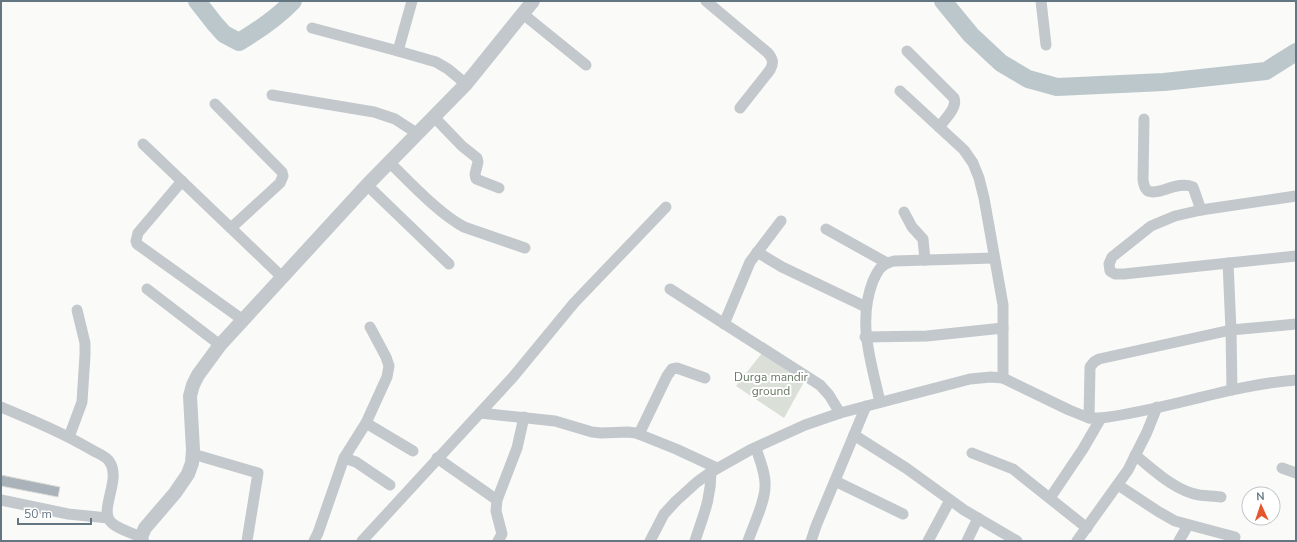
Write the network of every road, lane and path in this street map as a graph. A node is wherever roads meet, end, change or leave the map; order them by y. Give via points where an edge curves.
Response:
1 (412, 1) edge
2 (533, 1) edge
3 (706, 1) edge
4 (1041, 1) edge
5 (523, 14) junction
6 (312, 28) dead end
7 (1046, 45) dead end
8 (398, 51) junction
9 (907, 51) dead end
10 (586, 65) dead end
11 (466, 84) junction
12 (900, 91) dead end
13 (272, 96) dead end
14 (215, 104) dead end
15 (740, 108) dead end
16 (434, 117) junction
17 (1144, 119) dead end
18 (939, 127) junction
19 (418, 134) junction
20 (143, 144) dead end
21 (389, 162) junction
22 (182, 181) junction
23 (367, 185) junction
24 (499, 188) dead end
25 (1296, 196) edge
26 (666, 206) dead end
27 (1201, 210) junction
28 (904, 212) dead end
29 (781, 221) dead end
30 (231, 228) junction
31 (826, 229) dead end
32 (525, 248) dead end
33 (757, 252) junction
34 (1296, 256) edge
35 (994, 258) junction
36 (925, 260) junction
37 (887, 263) junction
38 (1228, 263) junction
39 (449, 264) dead end
40 (282, 278) junction
41 (147, 289) dead end
42 (670, 289) dead end
43 (866, 307) junction
44 (77, 310) dead end
45 (243, 320) junction
46 (724, 324) junction
47 (1296, 324) edge
48 (370, 327) dead end
49 (1003, 328) junction
50 (1231, 330) junction
51 (866, 337) junction
52 (220, 345) junction
53 (704, 378) dead end
54 (1002, 378) junction
55 (1296, 380) edge
56 (1232, 390) junction
57 (880, 402) junction
58 (866, 406) junction
59 (1, 407) edge
60 (1157, 407) junction
61 (480, 413) junction
62 (840, 414) junction
63 (524, 417) junction
64 (1089, 418) junction
65 (1101, 418) junction
66 (366, 423) junction
67 (639, 434) junction
68 (854, 435) junction
69 (69, 437) junction
70 (756, 448) junction
71 (413, 452) dead end
72 (972, 453) dead end
73 (193, 454) junction
74 (1136, 455) junction
75 (344, 458) junction
76 (437, 458) junction
77 (1282, 468) dead end
78 (714, 470) junction
79 (1296, 474) edge
80 (835, 481) junction
81 (390, 485) dead end
82 (1118, 485) junction
83 (1222, 497) dead end
84 (1050, 498) junction
85 (1, 500) edge
86 (497, 500) junction
87 (950, 500) junction
88 (903, 514) dead end
89 (108, 518) junction
90 (978, 518) junction
91 (1188, 525) junction
92 (1087, 528) junction
93 (1235, 537) dead end
94 (141, 539) edge
95 (247, 541) edge
96 (314, 541) edge
97 (362, 541) edge
98 (498, 541) edge
99 (650, 541) edge
100 (695, 541) edge
101 (748, 541) edge
102 (811, 541) edge
103 (928, 541) edge
104 (967, 541) edge
105 (1017, 541) edge
106 (1077, 541) edge
107 (1179, 541) edge

1 - 8 street
2 - 5 street
3 - 15 street via 772,59 773,65 770,70
4 - 7 street
5 - 10 street
5 - 11 street
6 - 8 street
8 - 11 street via 442,65
9 - 18 street via 956,102
11 - 16 street
12 - 18 street
13 - 19 street via 374,112 396,119
14 - 30 street via 282,172 283,176 280,183
16 - 19 street
16 - 24 street via 477,158 476,179
17 - 27 street via 1145,188 1153,192 1182,184 1188,185 1193,187
18 - 35 street via 964,150 973,163 984,198
19 - 21 street
20 - 22 street
21 - 23 street
21 - 32 street via 438,209 457,223
22 - 30 street
22 - 45 street via 138,233 137,244
23 - 39 street
23 - 40 street
25 - 27 street
26 - 61 street via 574,303
27 - 38 street via 1175,216 1152,226 1112,256 1110,271 1124,274
28 - 36 street via 912,227 923,239
29 - 33 street
30 - 40 street
31 - 37 street
33 - 43 street via 782,267
33 - 46 street via 750,262
34 - 38 street
35 - 36 street
35 - 49 street via 1003,305
36 - 37 street
37 - 43 street via 877,272
38 - 50 street
40 - 45 street
41 - 52 street
42 - 46 street
43 - 51 street
44 - 69 street via 86,355 82,402
45 - 52 street
46 - 62 street via 820,385
47 - 50 street
48 - 66 street via 388,366 387,377
49 - 51 street via 927,336
49 - 54 street
50 - 56 street
50 - 64 street via 1094,362 1090,367
51 - 57 street
52 - 73 street via 198,375 190,396
53 - 67 street via 677,368 672,369
54 - 57 street via 970,379
54 - 64 street
55 - 56 street
56 - 60 street
57 - 58 street
58 - 62 street
58 - 68 street
59 - 69 street
60 - 65 street
60 - 74 street
61 - 63 street
61 - 76 street
62 - 70 street via 805,425
63 - 67 street via 555,421 592,432
63 - 86 street via 517,448
64 - 65 street
65 - 84 street
66 - 71 street
66 - 75 street
67 - 78 street via 676,449
68 - 80 street
68 - 87 street
69 - 89 street via 108,460 113,467
70 - 78 street
70 - 101 street via 764,471 766,489
72 - 84 street via 1013,469
73 - 94 street via 188,474 145,528
73 - 95 street via 258,472
74 - 82 street
74 - 83 street via 1161,476 1188,491 1199,495
75 - 81 street via 356,462
75 - 96 street
76 - 86 street
76 - 97 street
77 - 79 street
78 - 99 street via 697,482 664,514
78 - 100 street via 709,499
80 - 88 street
80 - 102 street
82 - 91 street via 1159,512
82 - 92 street
84 - 92 street
85 - 89 street via 68,514
86 - 98 street via 496,511 502,534
87 - 90 street
87 - 103 street
89 - 94 street via 113,525
90 - 104 street
90 - 105 street
91 - 93 street
91 - 107 street
92 - 106 street

